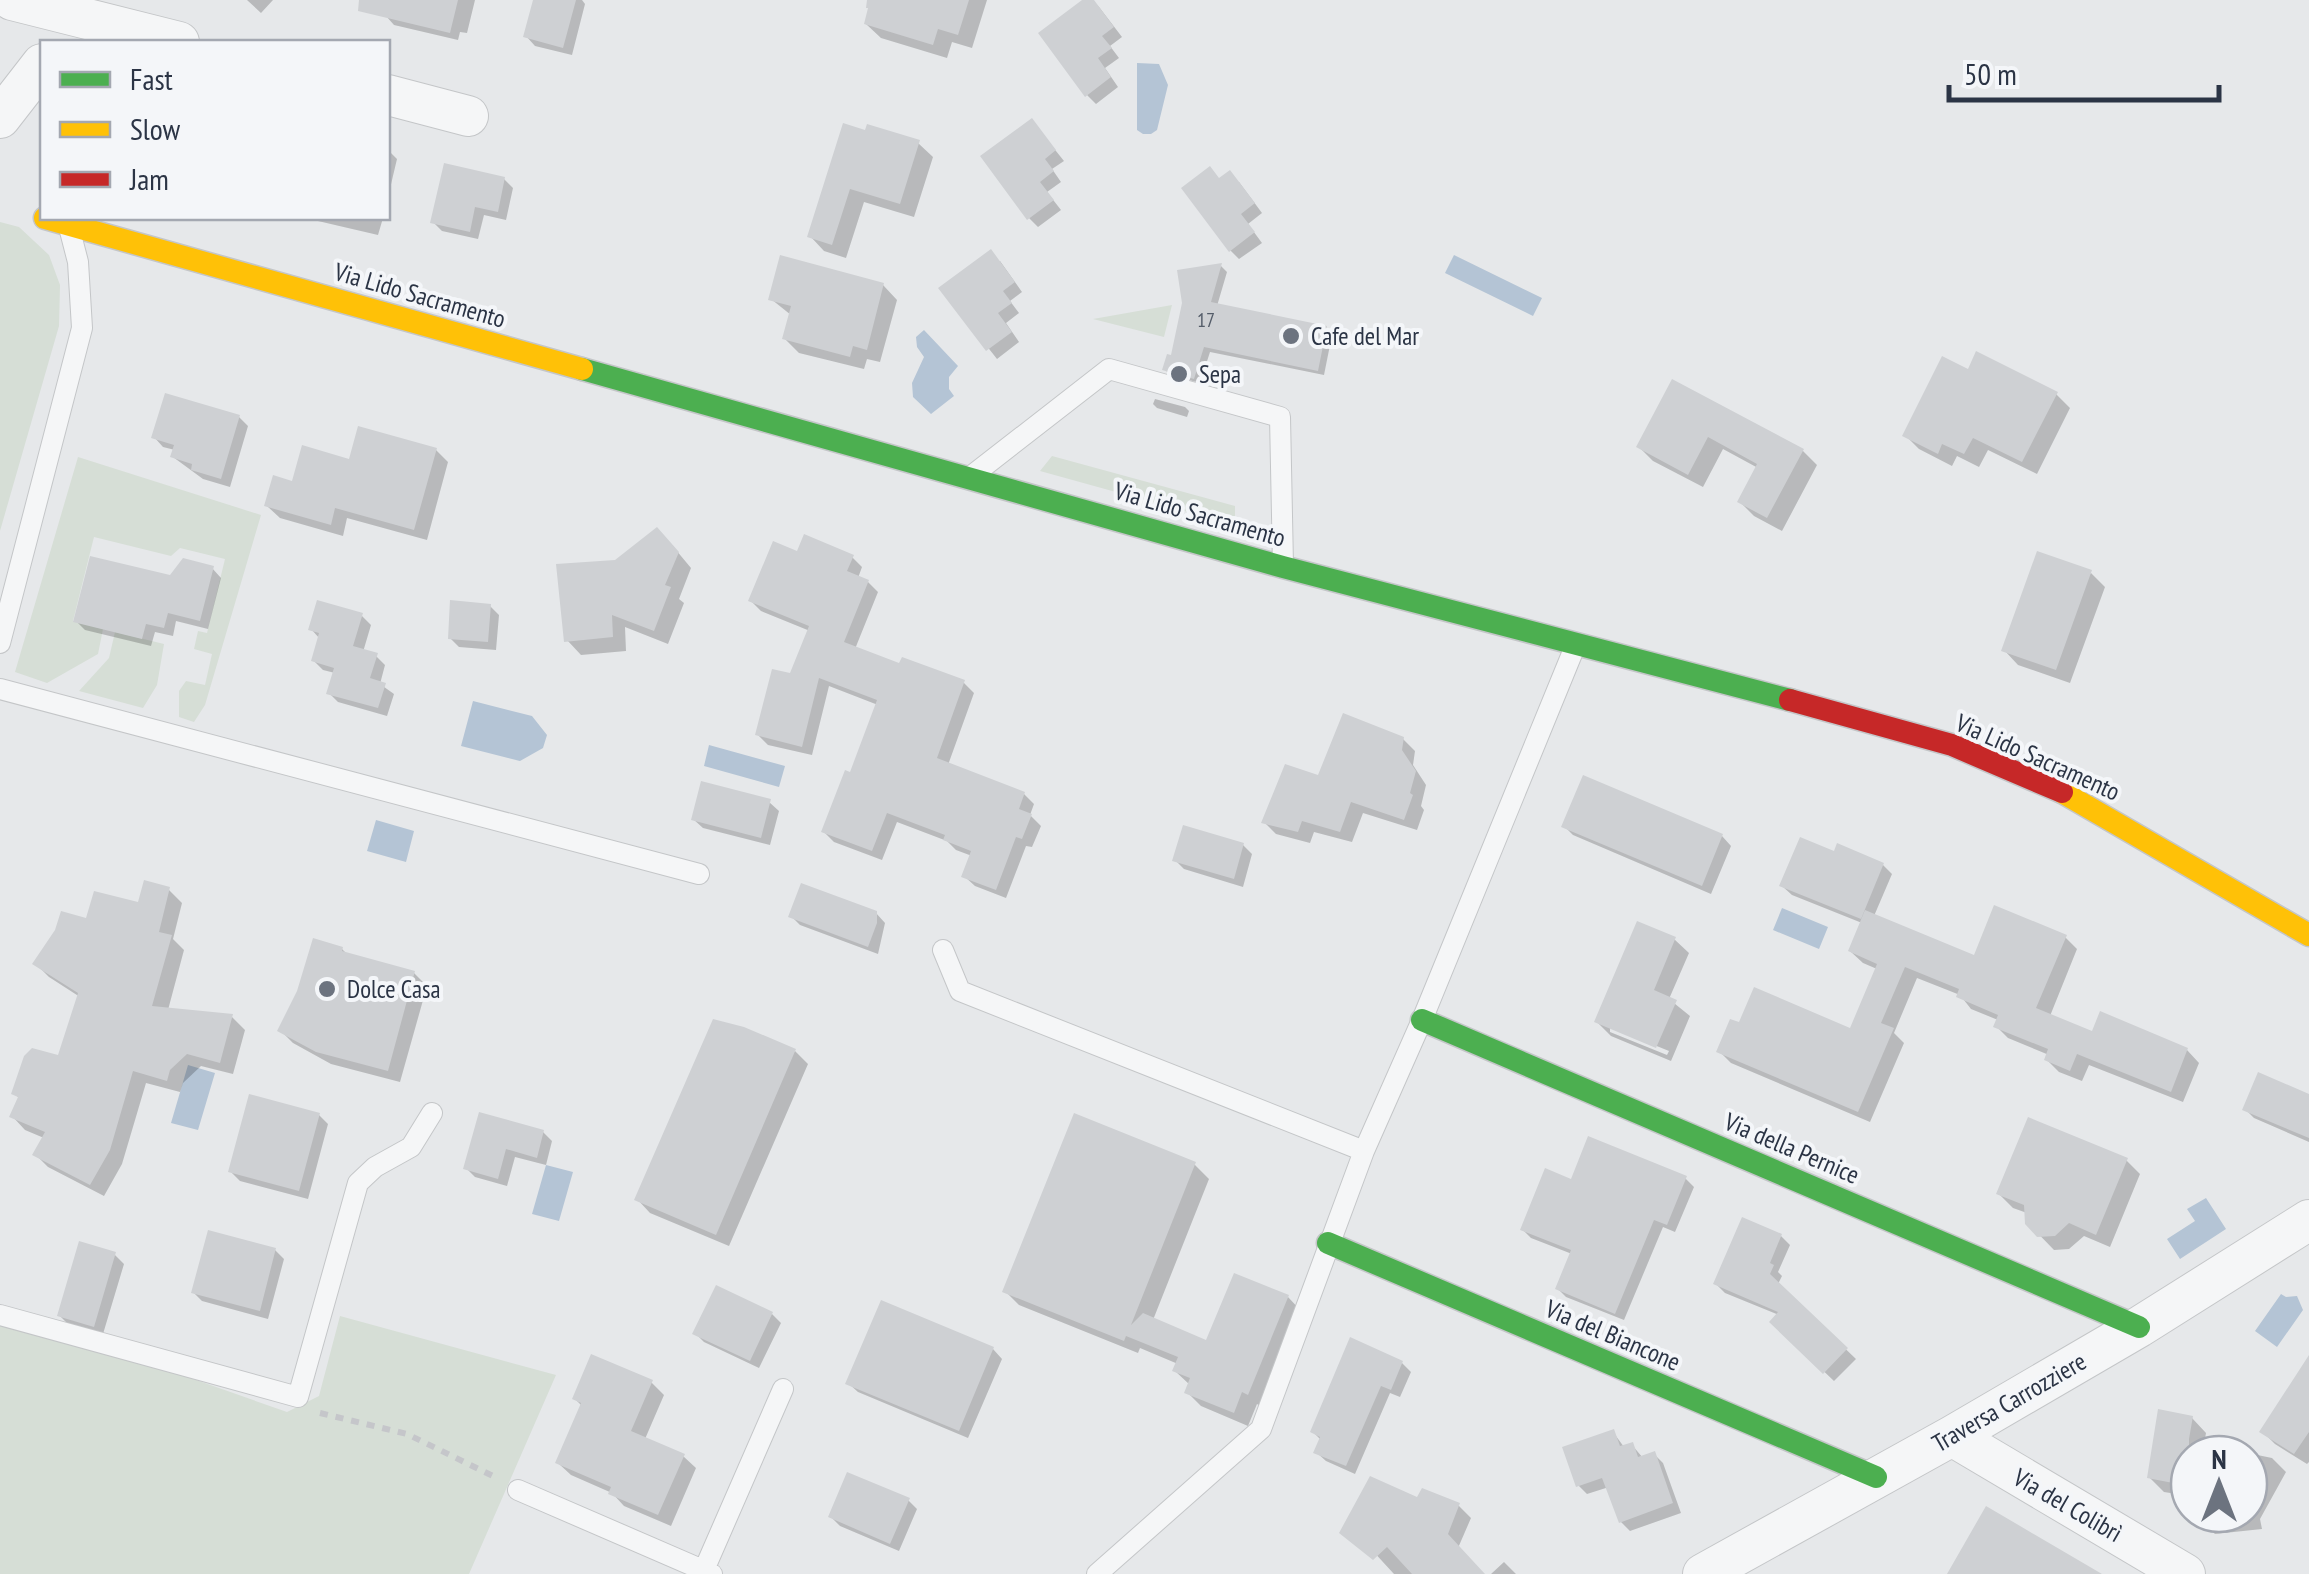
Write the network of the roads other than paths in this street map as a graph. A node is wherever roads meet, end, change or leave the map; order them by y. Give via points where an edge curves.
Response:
1 (12, 0) edge
2 (77, 20) edge
3 (170, 40) edge
4 (40, 67) edge
5 (390, 96) edge
6 (468, 116) dead end
7 (0, 118) edge
8 (52, 220) edge
9 (69, 225) junction
10 (970, 477) junction
11 (1283, 567) junction
12 (1576, 642) junction
13 (0, 643) edge
14 (0, 689) edge
15 (699, 874) dead end
16 (2309, 936) edge
17 (943, 950) dead end
18 (1422, 1020) junction
19 (432, 1114) dead end
20 (1364, 1151) junction
21 (2309, 1220) edge
22 (1328, 1243) junction
23 (0, 1316) edge
24 (2140, 1327) junction
25 (783, 1388) dead end
26 (1952, 1436) junction
27 (1876, 1477) junction
28 (518, 1490) dead end
29 (708, 1572) edge
30 (1097, 1574) edge
31 (1703, 1574) edge
32 (2185, 1574) edge

1 - 2 street
2 - 3 street
4 - 7 street
5 - 6 street
8 - 9 street, Via Lido Sacramento
9 - 10 street, Via Lido Sacramento
9 - 13 lane via 82,328
10 - 11 street, Via Lido Sacramento
10 - 11 lane via 1109,369 1280,417
11 - 12 street, Via Lido Sacramento
12 - 16 street, Via Lido Sacramento via 1952,745 2071,796
12 - 18 lane
14 - 15 lane
17 - 20 lane via 960,992
18 - 20 lane
18 - 24 street, Via della Pernice
19 - 23 lane via 411,1147 358,1184 298,1397
20 - 22 lane
21 - 24 street, Traversa Carrozziere
22 - 27 street, Via del Biancone
22 - 30 lane via 1261,1429
24 - 26 street, Traversa Carrozziere
25 - 29 lane
26 - 27 street, Traversa Carrozziere
26 - 32 street, Via del Colibrì
27 - 31 street, Traversa Carrozziere
28 - 29 lane

